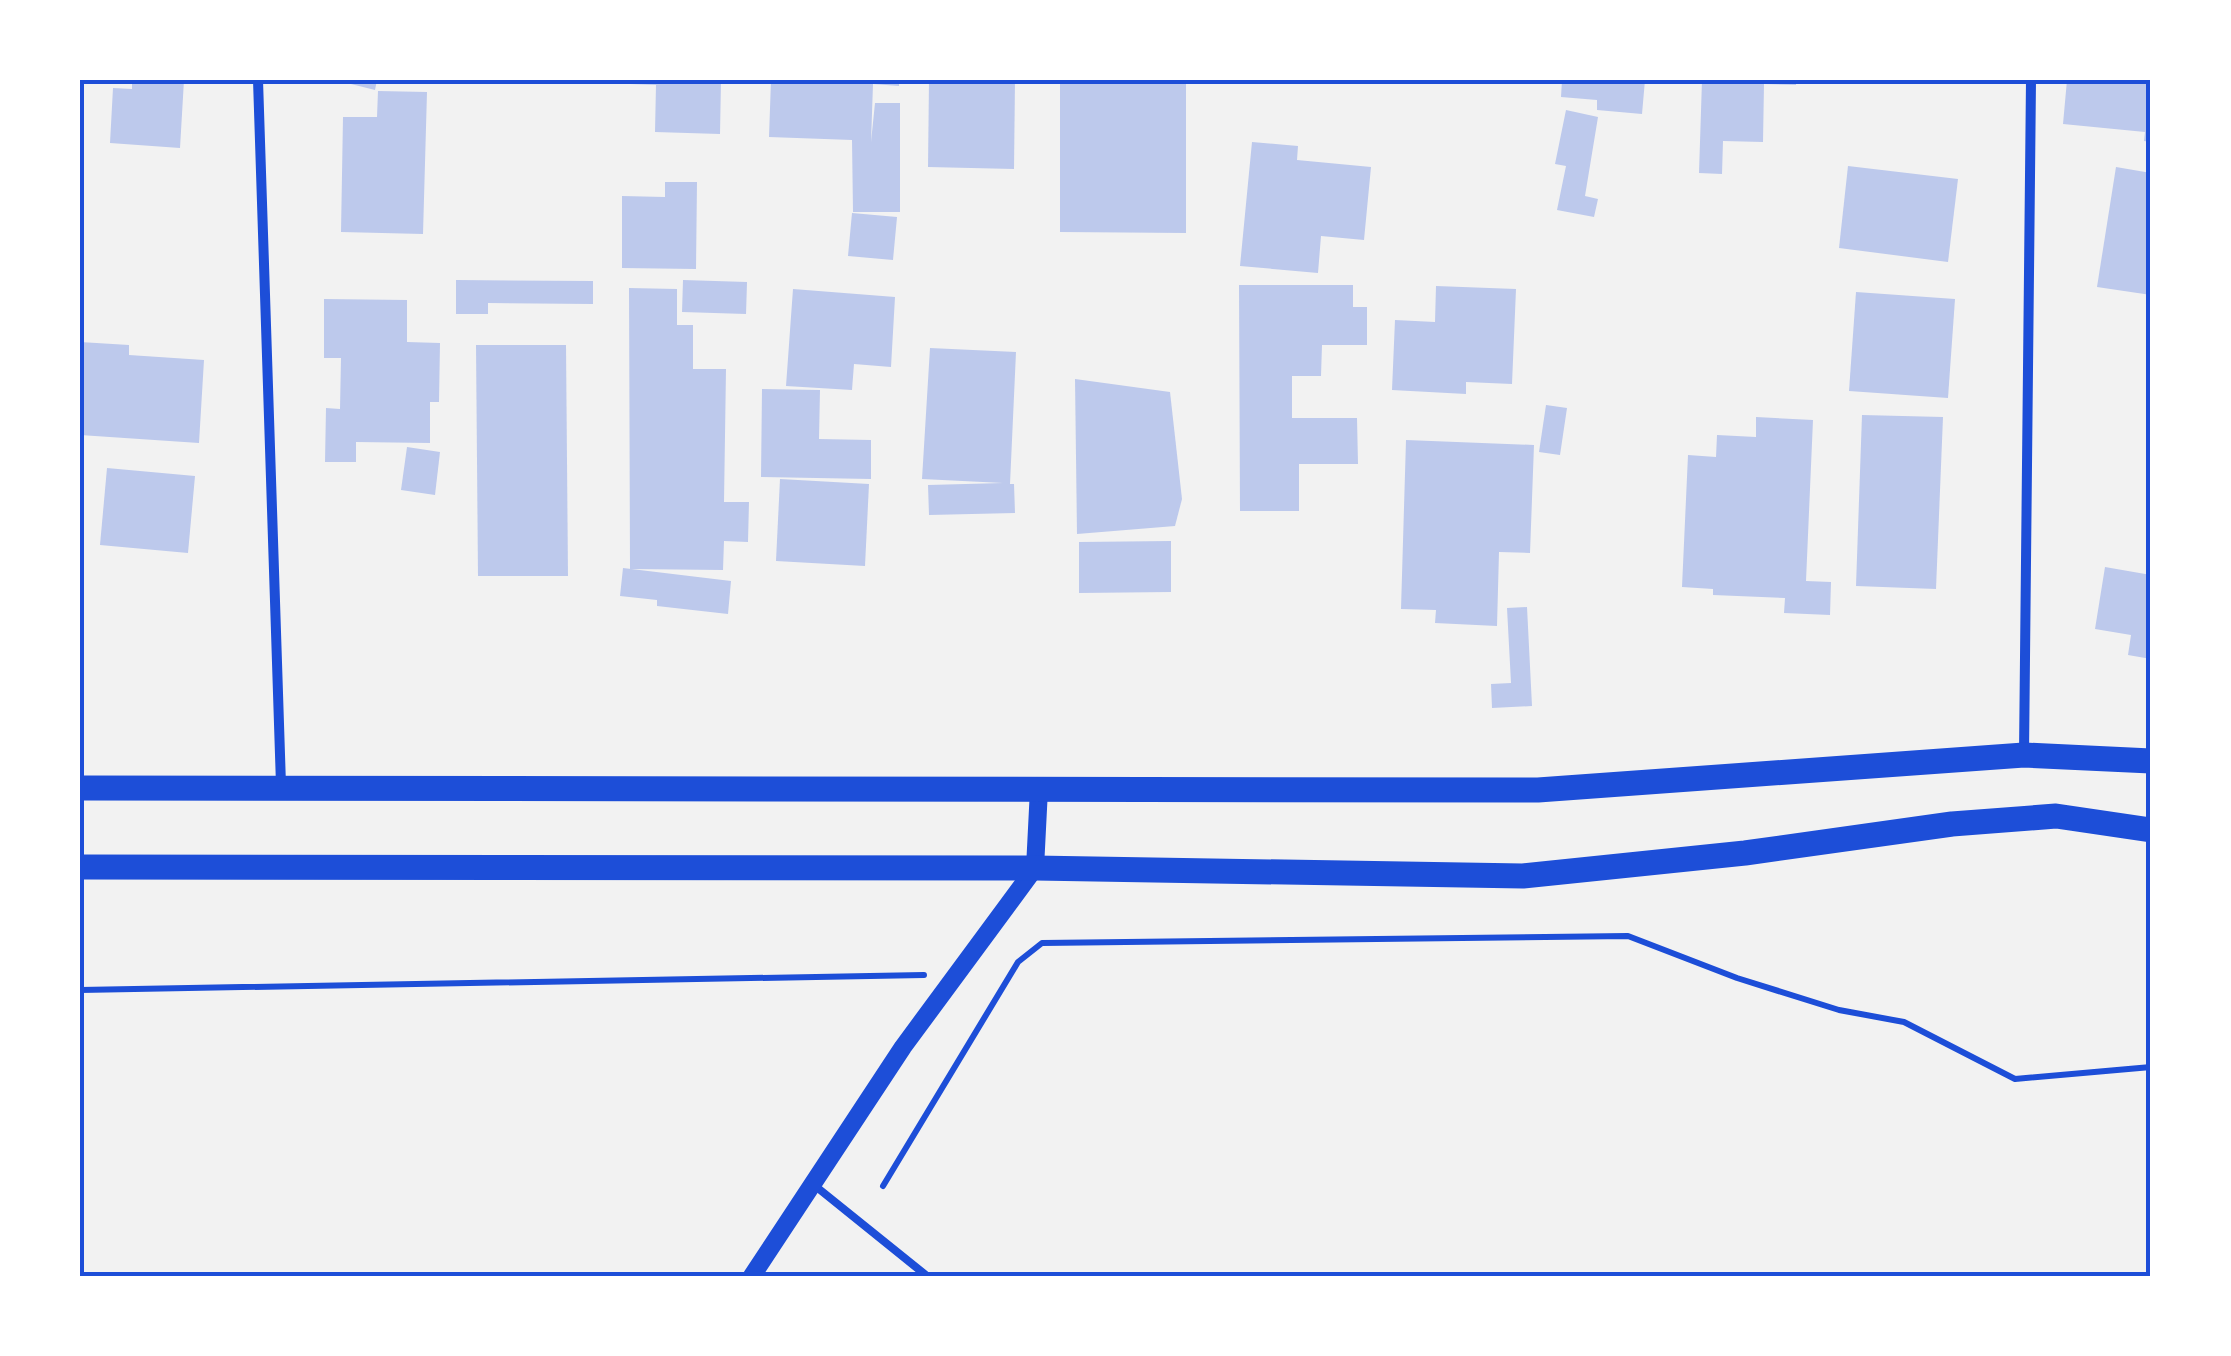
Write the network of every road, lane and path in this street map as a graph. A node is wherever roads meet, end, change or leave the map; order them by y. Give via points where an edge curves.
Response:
1 (258, 80) edge
2 (2031, 80) edge
3 (2024, 755) junction
4 (2151, 760) edge
5 (281, 786) junction
6 (80, 788) edge
7 (1039, 788) junction
8 (2151, 830) edge
9 (80, 868) edge
10 (1035, 868) junction
11 (957, 974) junction
12 (80, 990) edge
13 (2151, 1067) edge
14 (813, 1184) junction
15 (883, 1186) dead end
16 (752, 1276) edge
17 (927, 1276) edge

1 - 5 street
2 - 3 street
3 - 4 main road
3 - 7 main road via 1538,790
5 - 6 main road
5 - 7 main road
7 - 10 street
8 - 10 main road via 2056,816 1524,876
9 - 10 main road
10 - 11 street
11 - 12 path
11 - 14 street
13 - 15 path via 2014,1078 1904,1022 1839,1010 1628,936 1042,943 1018,962
14 - 16 street
14 - 17 lane

